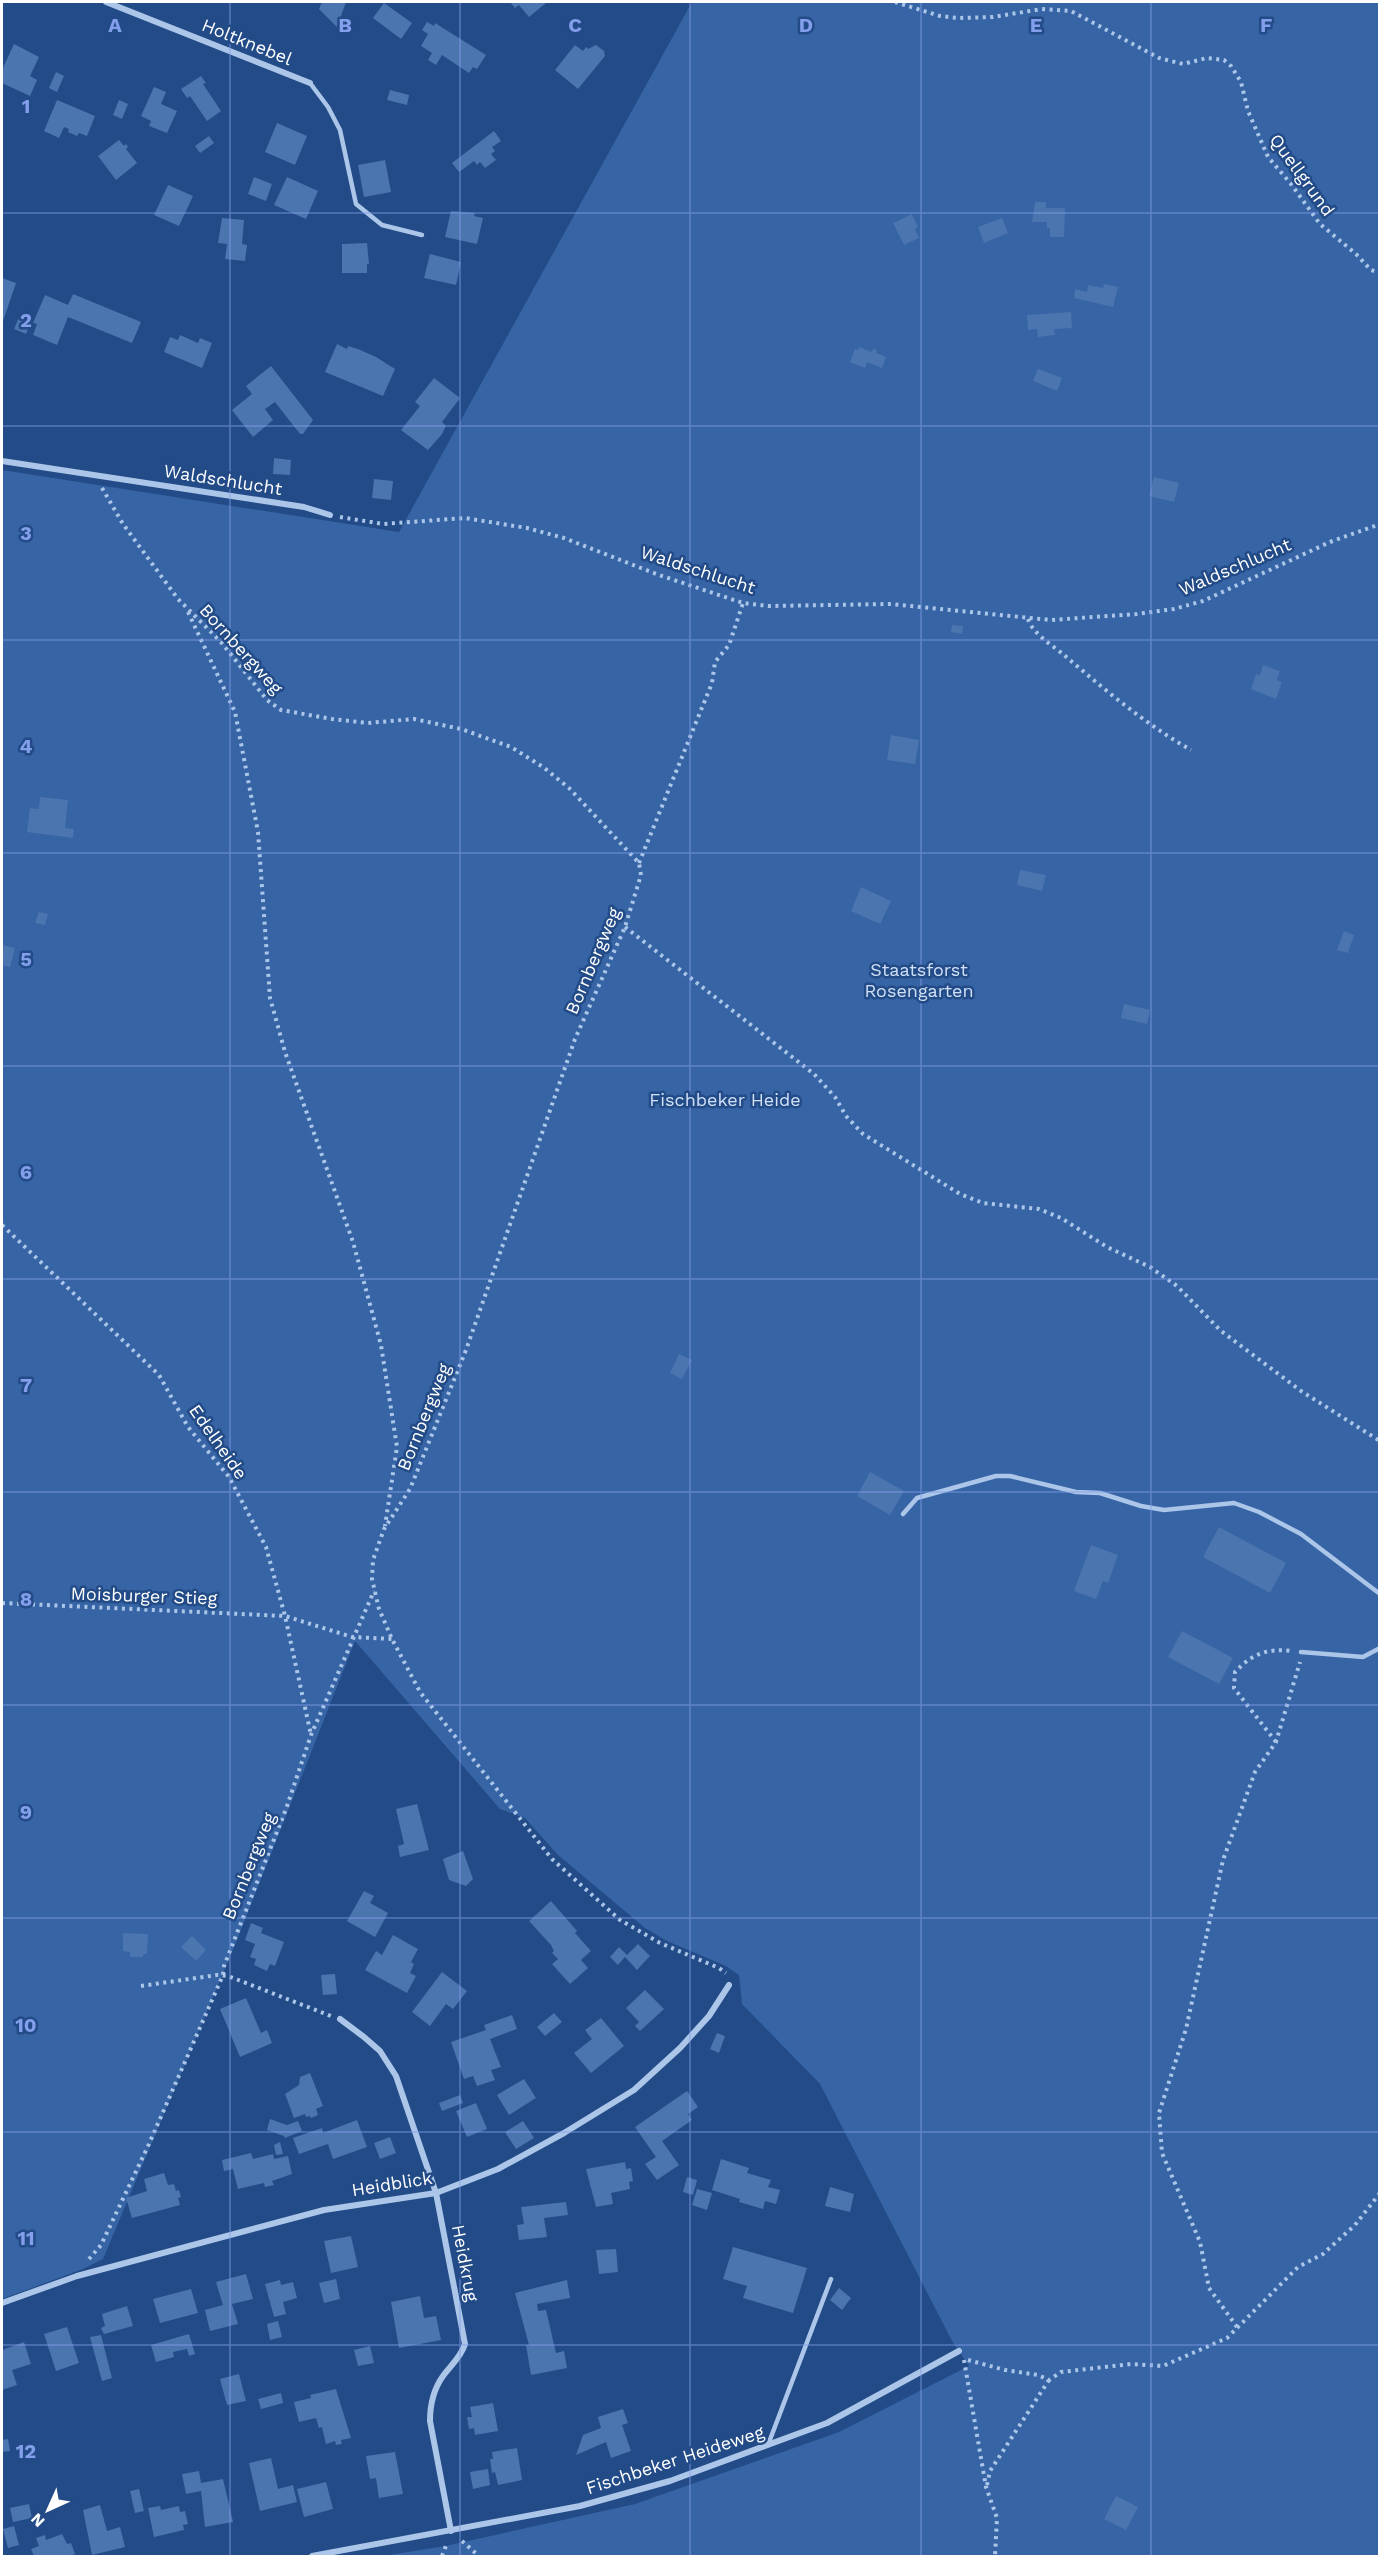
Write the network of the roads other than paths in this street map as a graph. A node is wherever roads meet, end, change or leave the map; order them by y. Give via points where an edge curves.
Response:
1 (106, 2) edge
2 (310, 83) joint
3 (422, 235) dead end
4 (2, 461) edge
5 (330, 515) road end
6 (903, 1514) dead end
7 (1380, 1594) edge
8 (1380, 1648) edge
9 (1301, 1652) road end
10 (729, 1985) road end
11 (340, 2019) road end
12 (436, 2193) junction
13 (831, 2279) dead end
14 (2, 2303) edge
15 (959, 2351) dead end
16 (767, 2447) junction
17 (451, 2530) junction
18 (312, 2556) edge

1 - 2 street, Holtknebel
2 - 3 lane via 340,130 356,204 382,225
4 - 5 street, Waldschlucht via 304,507
6 - 7 lane via 917,1498 996,1476 1100,1493 1164,1510 1234,1503 1301,1534
8 - 9 lane via 1363,1657
10 - 12 street, Heidblick via 709,2016 634,2090 525,2155
11 - 12 street, Heidkrug via 380,2051 396,2076
12 - 14 street, Heidblick via 324,2210 77,2276
12 - 17 street, Heidkrug via 465,2344 436,2387 430,2408
13 - 16 lane
15 - 16 street, Fischbeker Heideweg via 827,2423
16 - 17 street, Fischbeker Heideweg via 618,2497
17 - 18 street, Fischbeker Heideweg

